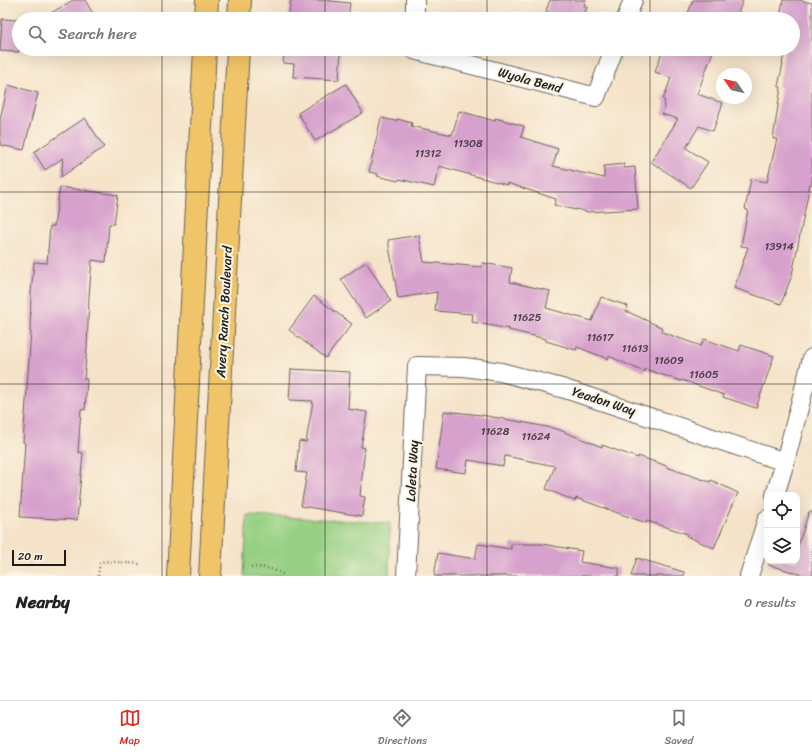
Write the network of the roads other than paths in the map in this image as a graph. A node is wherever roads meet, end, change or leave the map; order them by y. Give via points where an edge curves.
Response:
1 (207, 0) edge
2 (240, 0) edge
3 (415, 0) edge
4 (633, 0) edge
5 (206, 12) edge
6 (239, 12) edge
7 (415, 12) edge
8 (629, 12) edge
9 (205, 56) edge
10 (238, 56) edge
11 (437, 56) edge
12 (611, 56) edge
13 (812, 358) edge
14 (417, 366) joint
15 (785, 462) junction
16 (776, 492) edge
17 (764, 528) edge
18 (178, 576) edge
19 (210, 576) edge
20 (406, 576) edge
21 (749, 576) edge

1 - 5 main road
2 - 6 main road
3 - 7 street
4 - 8 street
9 - 18 main road
10 - 19 main road, Avery Ranch Boulevard
11 - 12 street, Wyola Bend via 596,97
13 - 15 street
14 - 15 street, Yeadon Way via 464,367 502,372 565,389
14 - 20 street, Loleta Way
15 - 16 street
17 - 21 street

